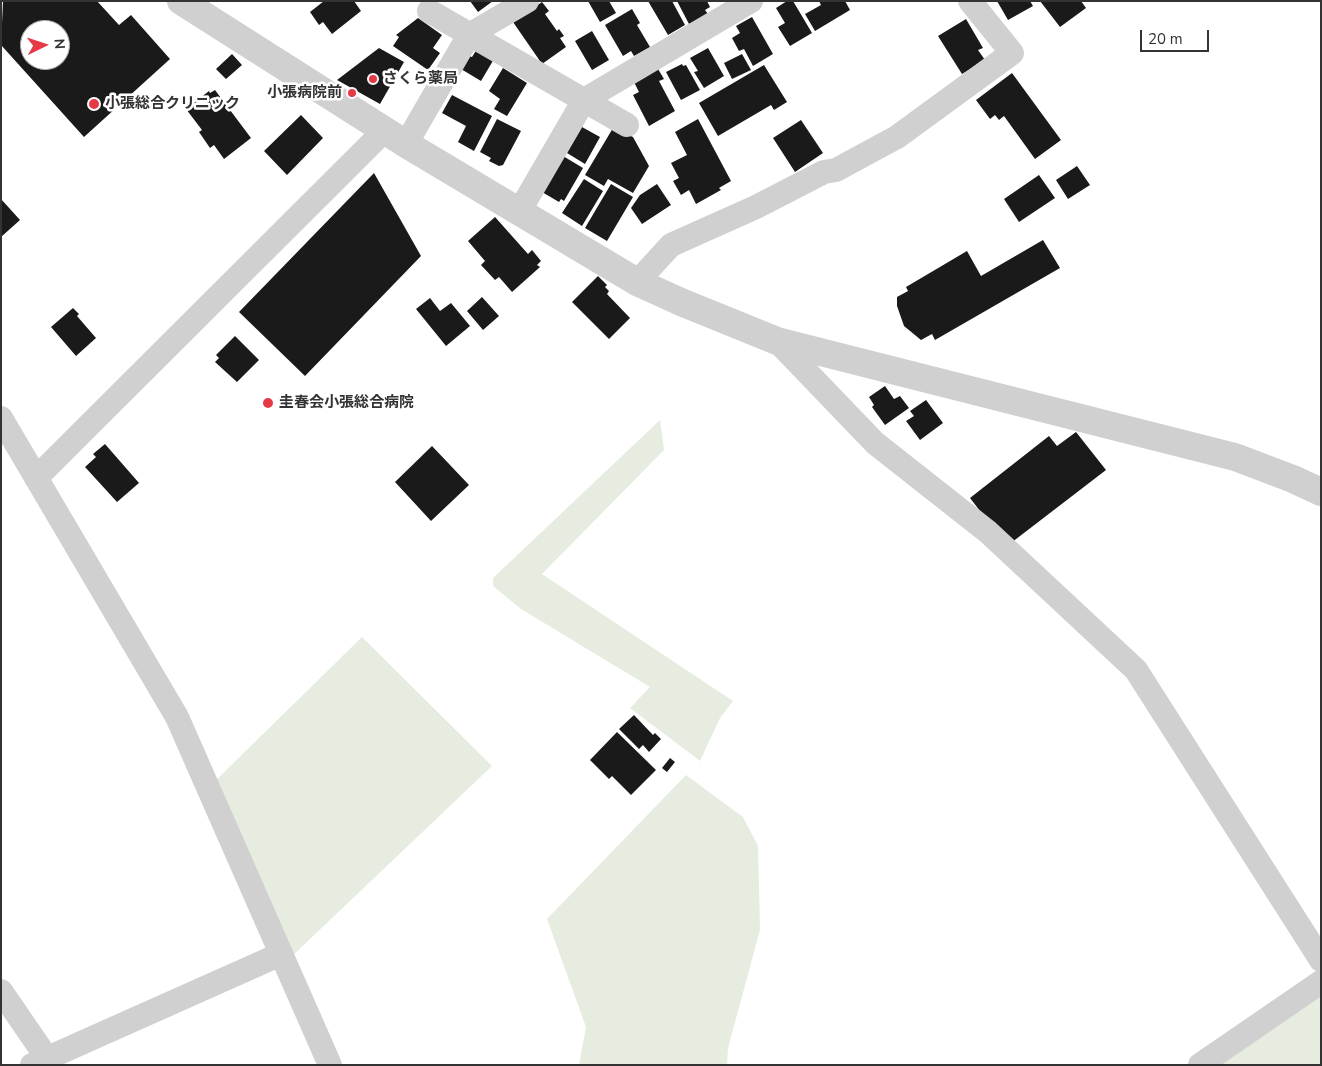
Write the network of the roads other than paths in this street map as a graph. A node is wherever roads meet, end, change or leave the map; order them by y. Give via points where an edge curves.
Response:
1 (181, 1) edge
2 (527, 1) edge
3 (751, 1) edge
4 (970, 1) edge
5 (721, 9) edge
6 (429, 11) dead end
7 (469, 35) junction
8 (584, 100) junction
9 (627, 125) dead end
10 (395, 138) junction
11 (519, 212) junction
12 (637, 282) junction
13 (778, 341) junction
14 (1, 418) edge
15 (36, 478) junction
16 (1321, 492) edge
17 (281, 954) junction
18 (1321, 960) edge
19 (1321, 982) edge
20 (1, 991) edge
21 (40, 1061) edge
22 (330, 1065) edge
23 (1200, 1065) edge

1 - 10 street
2 - 7 street
3 - 5 street
4 - 12 street via 1012,53 897,137 836,170 824,172 671,246
5 - 8 street
6 - 7 street
7 - 8 street
7 - 10 street
8 - 9 street
8 - 11 street
10 - 11 street
10 - 15 street
11 - 12 street
12 - 13 street
13 - 16 street via 1235,457
13 - 18 street via 875,443 988,532 1136,670
14 - 15 street
15 - 17 street via 177,717
17 - 21 street
17 - 22 street
19 - 23 street
20 - 21 street

